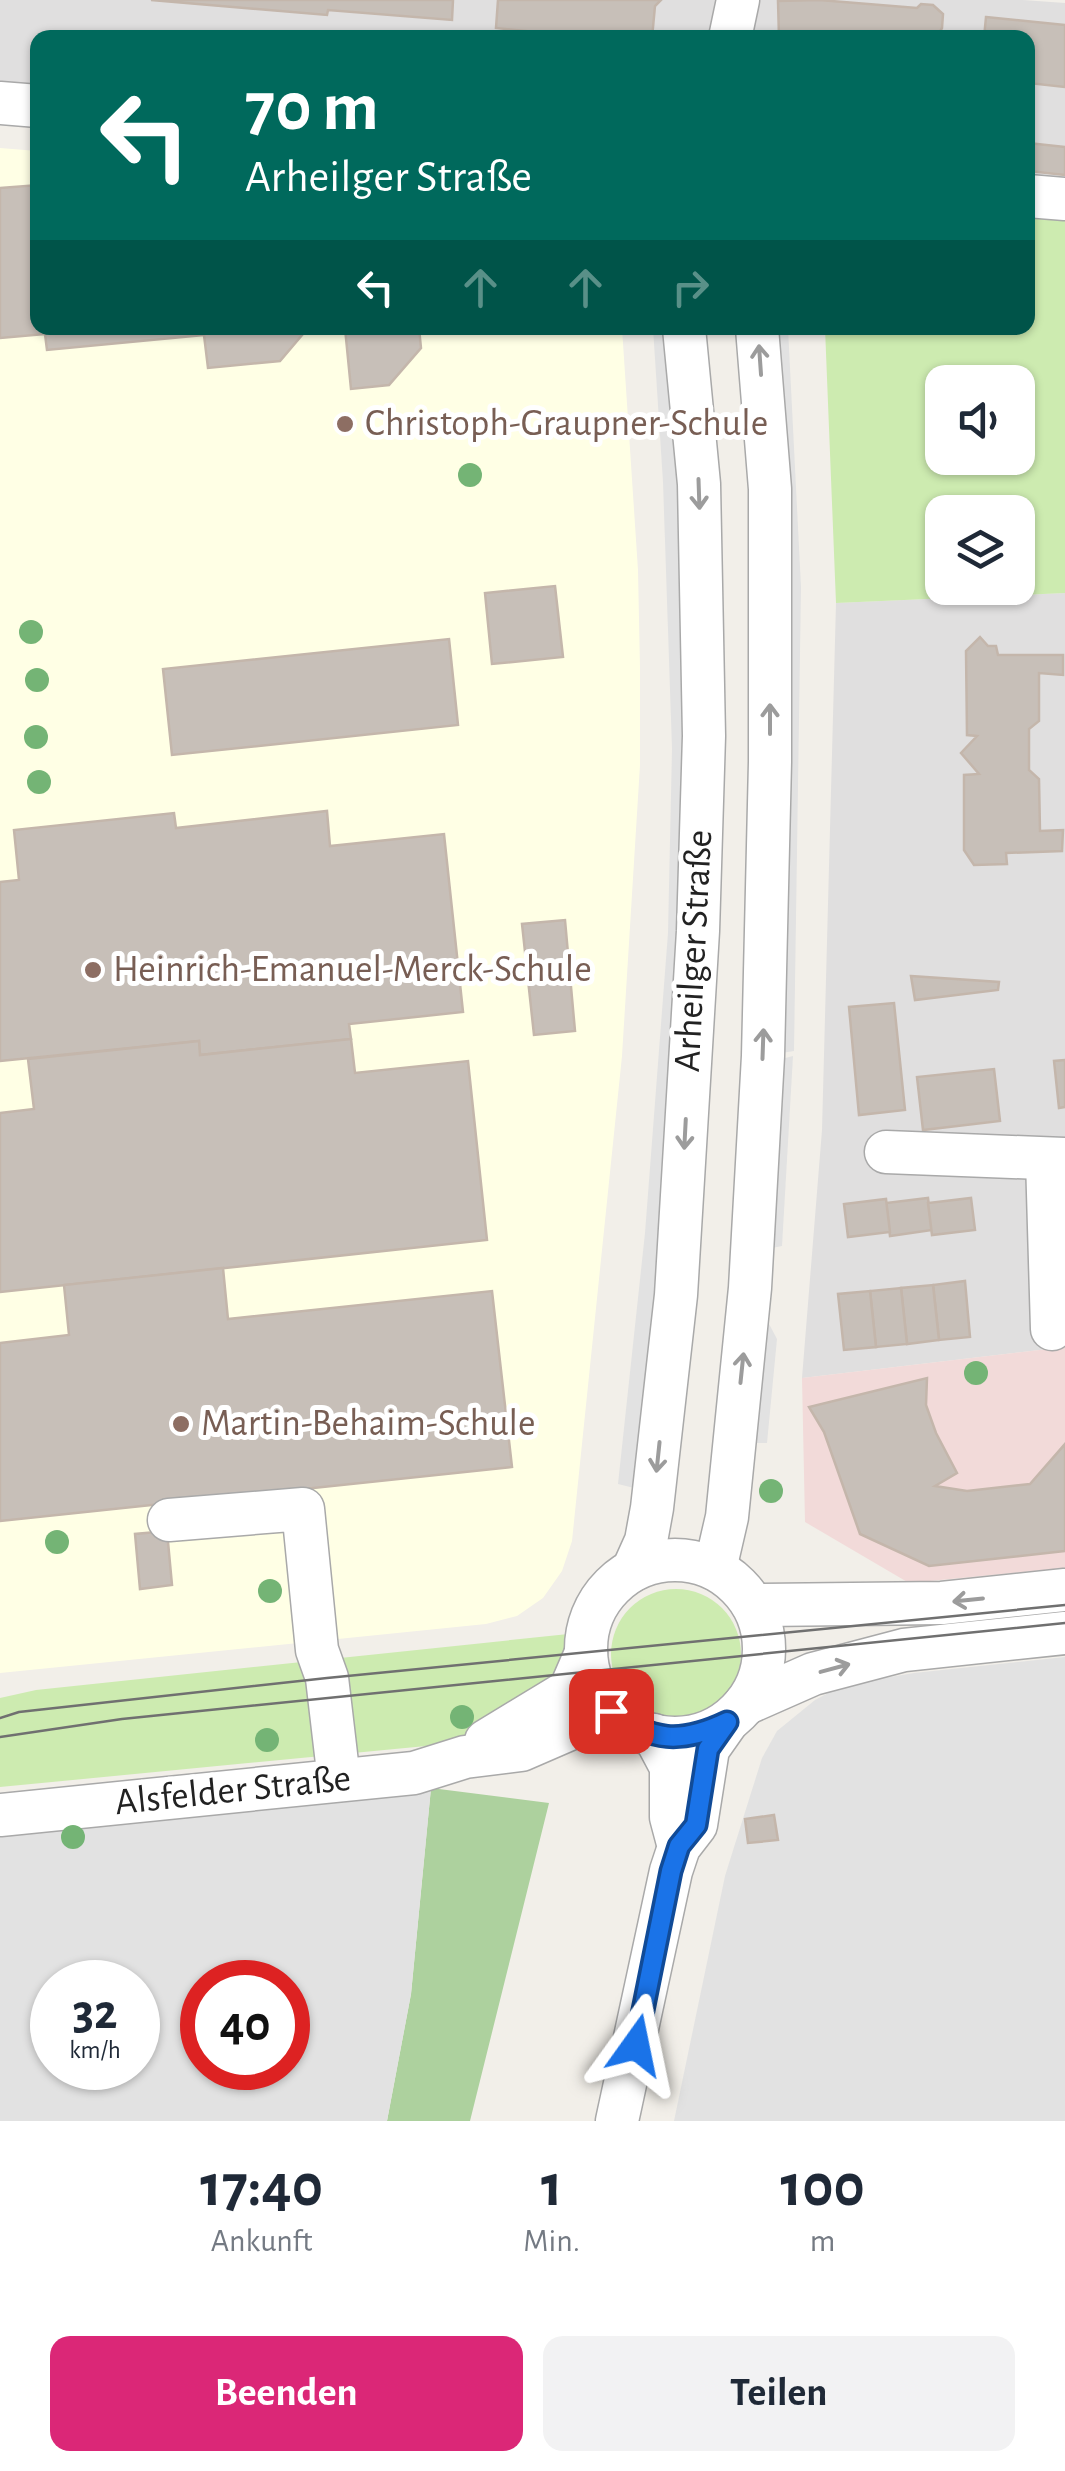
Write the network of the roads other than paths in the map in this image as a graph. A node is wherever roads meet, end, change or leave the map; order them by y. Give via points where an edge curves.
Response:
1 (0, 102) edge
2 (30, 105) edge
3 (1035, 196) edge
4 (1065, 198) edge
5 (685, 335) edge
6 (758, 335) edge
7 (886, 1152) dead end
8 (1056, 1159) edge
9 (1052, 1329) dead end
10 (169, 1520) dead end
11 (716, 1569) junction
12 (634, 1570) junction
13 (1065, 1590) edge
14 (753, 1605) junction
15 (1065, 1633) edge
16 (586, 1652) junction
17 (611, 1711) junction
18 (736, 1713) junction
19 (654, 1736) junction
20 (464, 1757) junction
21 (339, 1780) junction
22 (0, 1815) edge
23 (679, 1846) junction
24 (617, 2121) edge

1 - 2 street
3 - 4 street
5 -> 12 street, Arheilger Straße via 700,503 704,736 698,931 676,1295 652,1508
11 -> 6 street, Arheilger Straße via 750,1288 763,1056 770,489
7 - 8 street
8 - 9 street
10 - 21 street via 304,1509 317,1650
11 - 12 street via 689,1560
11 - 14 street
12 - 16 street, Arheilger Straße via 603,1596
13 -> 14 street via 942,1603
14 - 18 street via 764,1636 761,1675
18 -> 15 street via 812,1674 904,1650
16 - 17 street via 589,1672
16 - 20 street, Alsfelder Straße via 570,1690
17 - 19 street
17 - 20 street, Alsfelder Straße via 521,1750
18 - 19 street via 704,1733
18 - 23 street via 708,1749 696,1825
19 - 23 street via 671,1768
20 - 21 street, Alsfelder Straße via 414,1772
21 - 22 street, Alsfelder Straße
23 - 24 street

